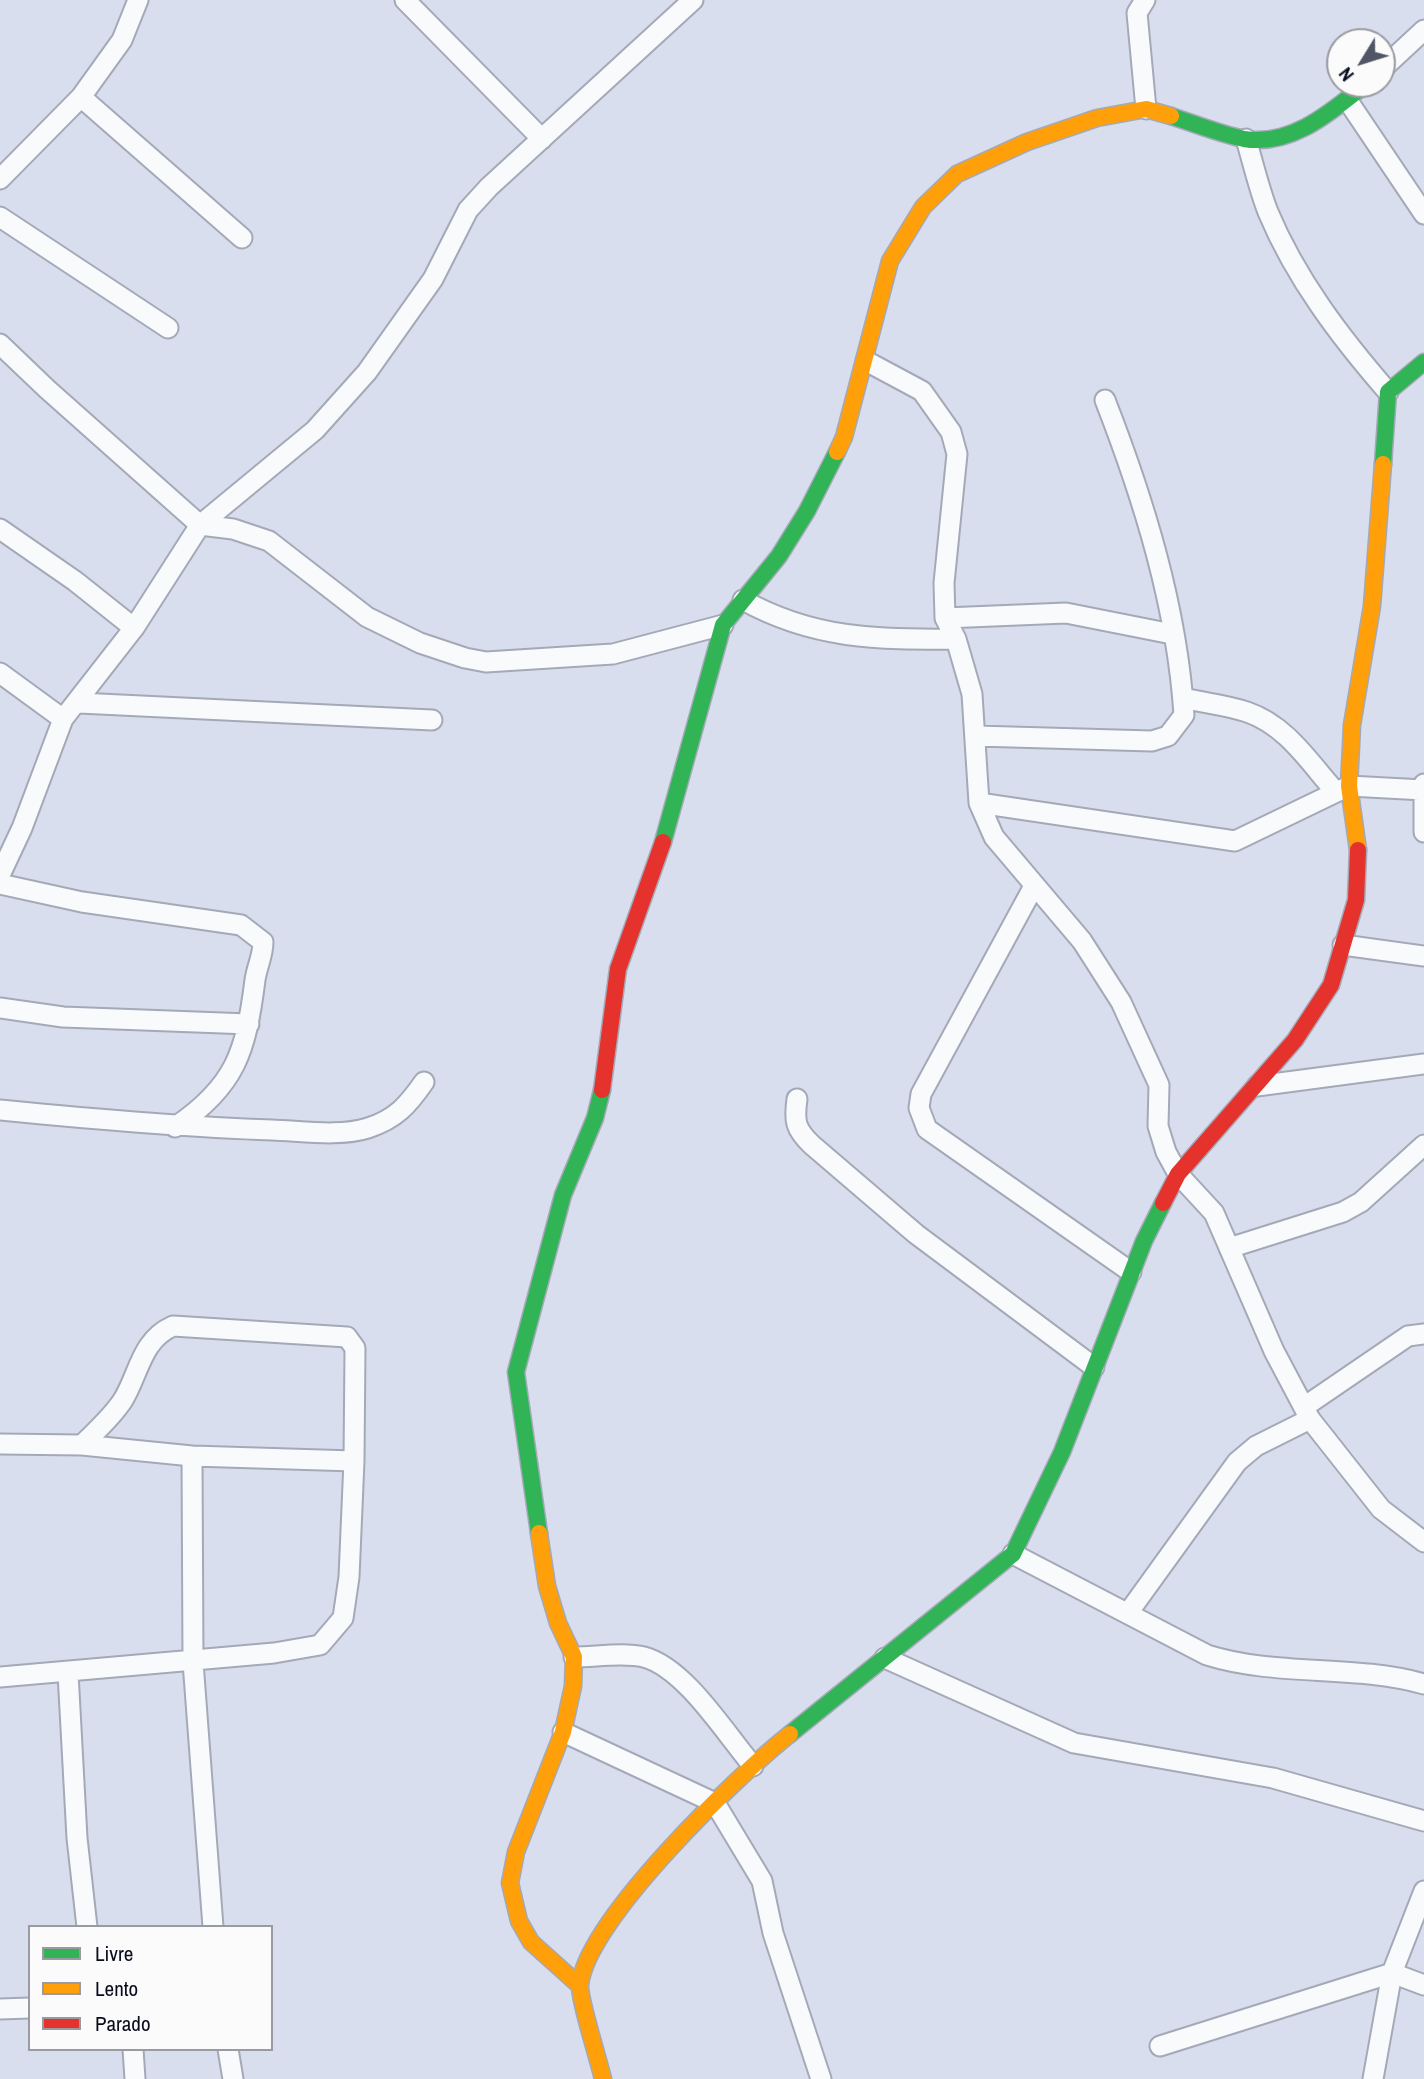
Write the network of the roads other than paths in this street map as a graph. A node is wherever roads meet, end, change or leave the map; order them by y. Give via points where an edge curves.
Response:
1 (138, 0) edge
2 (405, 0) edge
3 (692, 0) edge
4 (1145, 0) edge
5 (1424, 30) edge
6 (1396, 56) edge
7 (81, 97) junction
8 (1351, 98) edge
9 (1348, 101) junction
10 (1146, 108) junction
11 (542, 139) junction
12 (1246, 139) junction
13 (0, 178) edge
14 (1424, 214) edge
15 (0, 217) edge
16 (242, 238) dead end
17 (168, 328) dead end
18 (0, 344) edge
19 (866, 361) junction
20 (1424, 362) edge
21 (1388, 391) junction
22 (1105, 400) dead end
23 (200, 526) junction
24 (0, 529) edge
25 (743, 600) junction
26 (945, 618) junction
27 (723, 625) junction
28 (134, 628) junction
29 (1172, 634) junction
30 (956, 639) junction
31 (0, 673) edge
32 (1183, 698) junction
33 (79, 703) junction
34 (64, 719) junction
35 (432, 720) dead end
36 (976, 736) junction
37 (1342, 788) junction
38 (1423, 788) edge
39 (979, 803) junction
40 (1424, 832) edge
41 (0, 875) edge
42 (0, 884) edge
43 (1034, 886) junction
44 (1343, 946) junction
45 (1424, 956) edge
46 (0, 1008) edge
47 (249, 1024) junction
48 (1424, 1064) edge
49 (424, 1082) dead end
50 (1257, 1086) junction
51 (797, 1098) dead end
52 (0, 1110) edge
53 (175, 1127) junction
54 (1424, 1145) edge
55 (1178, 1174) junction
56 (1229, 1248) junction
57 (1131, 1272) junction
58 (1424, 1334) edge
59 (1094, 1367) junction
60 (1307, 1413) junction
61 (0, 1444) edge
62 (82, 1445) junction
63 (192, 1456) junction
64 (354, 1461) junction
65 (1424, 1542) edge
66 (1013, 1554) junction
67 (1128, 1613) junction
68 (574, 1657) junction
69 (885, 1658) junction
70 (193, 1662) junction
71 (68, 1673) junction
72 (0, 1677) edge
73 (1424, 1684) edge
74 (563, 1732) junction
75 (753, 1766) junction
76 (715, 1803) junction
77 (1424, 1821) edge
78 (1424, 1891) edge
79 (87, 1925) edge
80 (213, 1925) edge
81 (1392, 1973) junction
82 (1424, 1985) edge
83 (580, 1986) junction
84 (28, 2008) edge
85 (0, 2010) edge
86 (1160, 2046) dead end
87 (133, 2051) edge
88 (229, 2051) edge
89 (135, 2079) edge
90 (233, 2079) edge
91 (603, 2079) edge
92 (821, 2079) edge
93 (1373, 2079) edge

1 - 7 street via 121,40
2 - 11 street
3 - 11 street
4 - 10 street via 1137,13
5 - 6 street
7 - 13 street
7 - 16 street
8 - 9 street
9 - 12 street via 1276,138
9 - 14 street
10 - 12 street
10 - 19 street via 1038,138 957,174 923,208 890,261
11 - 23 street via 468,210 433,279 367,372 315,430
12 - 21 street via 1268,212 1290,255 1340,335
15 - 17 street
18 - 23 street
19 - 25 street via 844,437 827,472 786,545
19 - 26 street via 922,391 951,432 957,477 944,583
20 - 21 street
21 - 37 street via 1372,606
22 - 29 street via 1148,521
23 - 27 street via 233,528 269,541 367,617 420,643 486,662 613,654
23 - 28 street
24 - 28 street
25 - 27 street
25 - 30 street via 805,628 883,639
26 - 29 street via 1066,613
26 - 30 street
27 - 68 street via 673,814 618,969 607,1070 595,1118 564,1195 516,1372 547,1586
28 - 33 street
29 - 32 street
30 - 36 street via 972,694
31 - 34 street
32 - 36 street via 1185,715 1168,736 1152,741
32 - 37 street via 1247,712 1270,723
33 - 34 street
33 - 35 street
34 - 41 street
36 - 39 street
37 - 38 street
37 - 39 street via 1235,841
37 - 44 street via 1358,853 1356,900
38 - 40 street
39 - 43 street via 993,837
42 - 47 street via 82,902 242,925 263,942
43 - 55 street via 1082,941 1121,1002 1159,1085 1158,1126
43 - 57 street via 921,1094 919,1108 927,1129
44 - 45 street
44 - 50 street via 1331,985
46 - 47 street via 63,1017
47 - 53 street via 223,1087
48 - 50 street
49 - 53 street via 405,1108 365,1129 310,1132
50 - 55 street
51 - 59 street via 794,1122 811,1145 916,1234
52 - 53 street
54 - 56 street via 1343,1213
55 - 56 street via 1214,1213
55 - 57 street
56 - 60 street
57 - 59 street
58 - 60 street via 1408,1336
59 - 66 street via 1062,1452
60 - 65 street via 1381,1509
60 - 67 street via 1237,1462
61 - 62 street
62 - 63 street
62 - 64 street via 123,1399 137,1365 161,1331 173,1326 352,1340
63 - 64 street
63 - 70 street
64 - 70 street via 343,1618 320,1644
66 - 67 street
66 - 69 street
67 - 73 street via 1207,1655 1233,1663 1392,1675
68 - 74 street
68 - 75 street via 642,1656 680,1675
69 - 75 street
69 - 77 street via 1074,1743 1273,1779
70 - 71 street
70 - 80 street
71 - 72 street
71 - 79 street
74 - 76 street
74 - 83 street via 516,1852 510,1883 519,1921 531,1942
75 - 76 street
76 - 83 street via 616,1910 596,1944
76 - 92 street via 762,1881 773,1933
78 - 81 street
81 - 82 street
81 - 86 street
81 - 93 street
83 - 91 street
84 - 85 street
87 - 89 street
88 - 90 street

